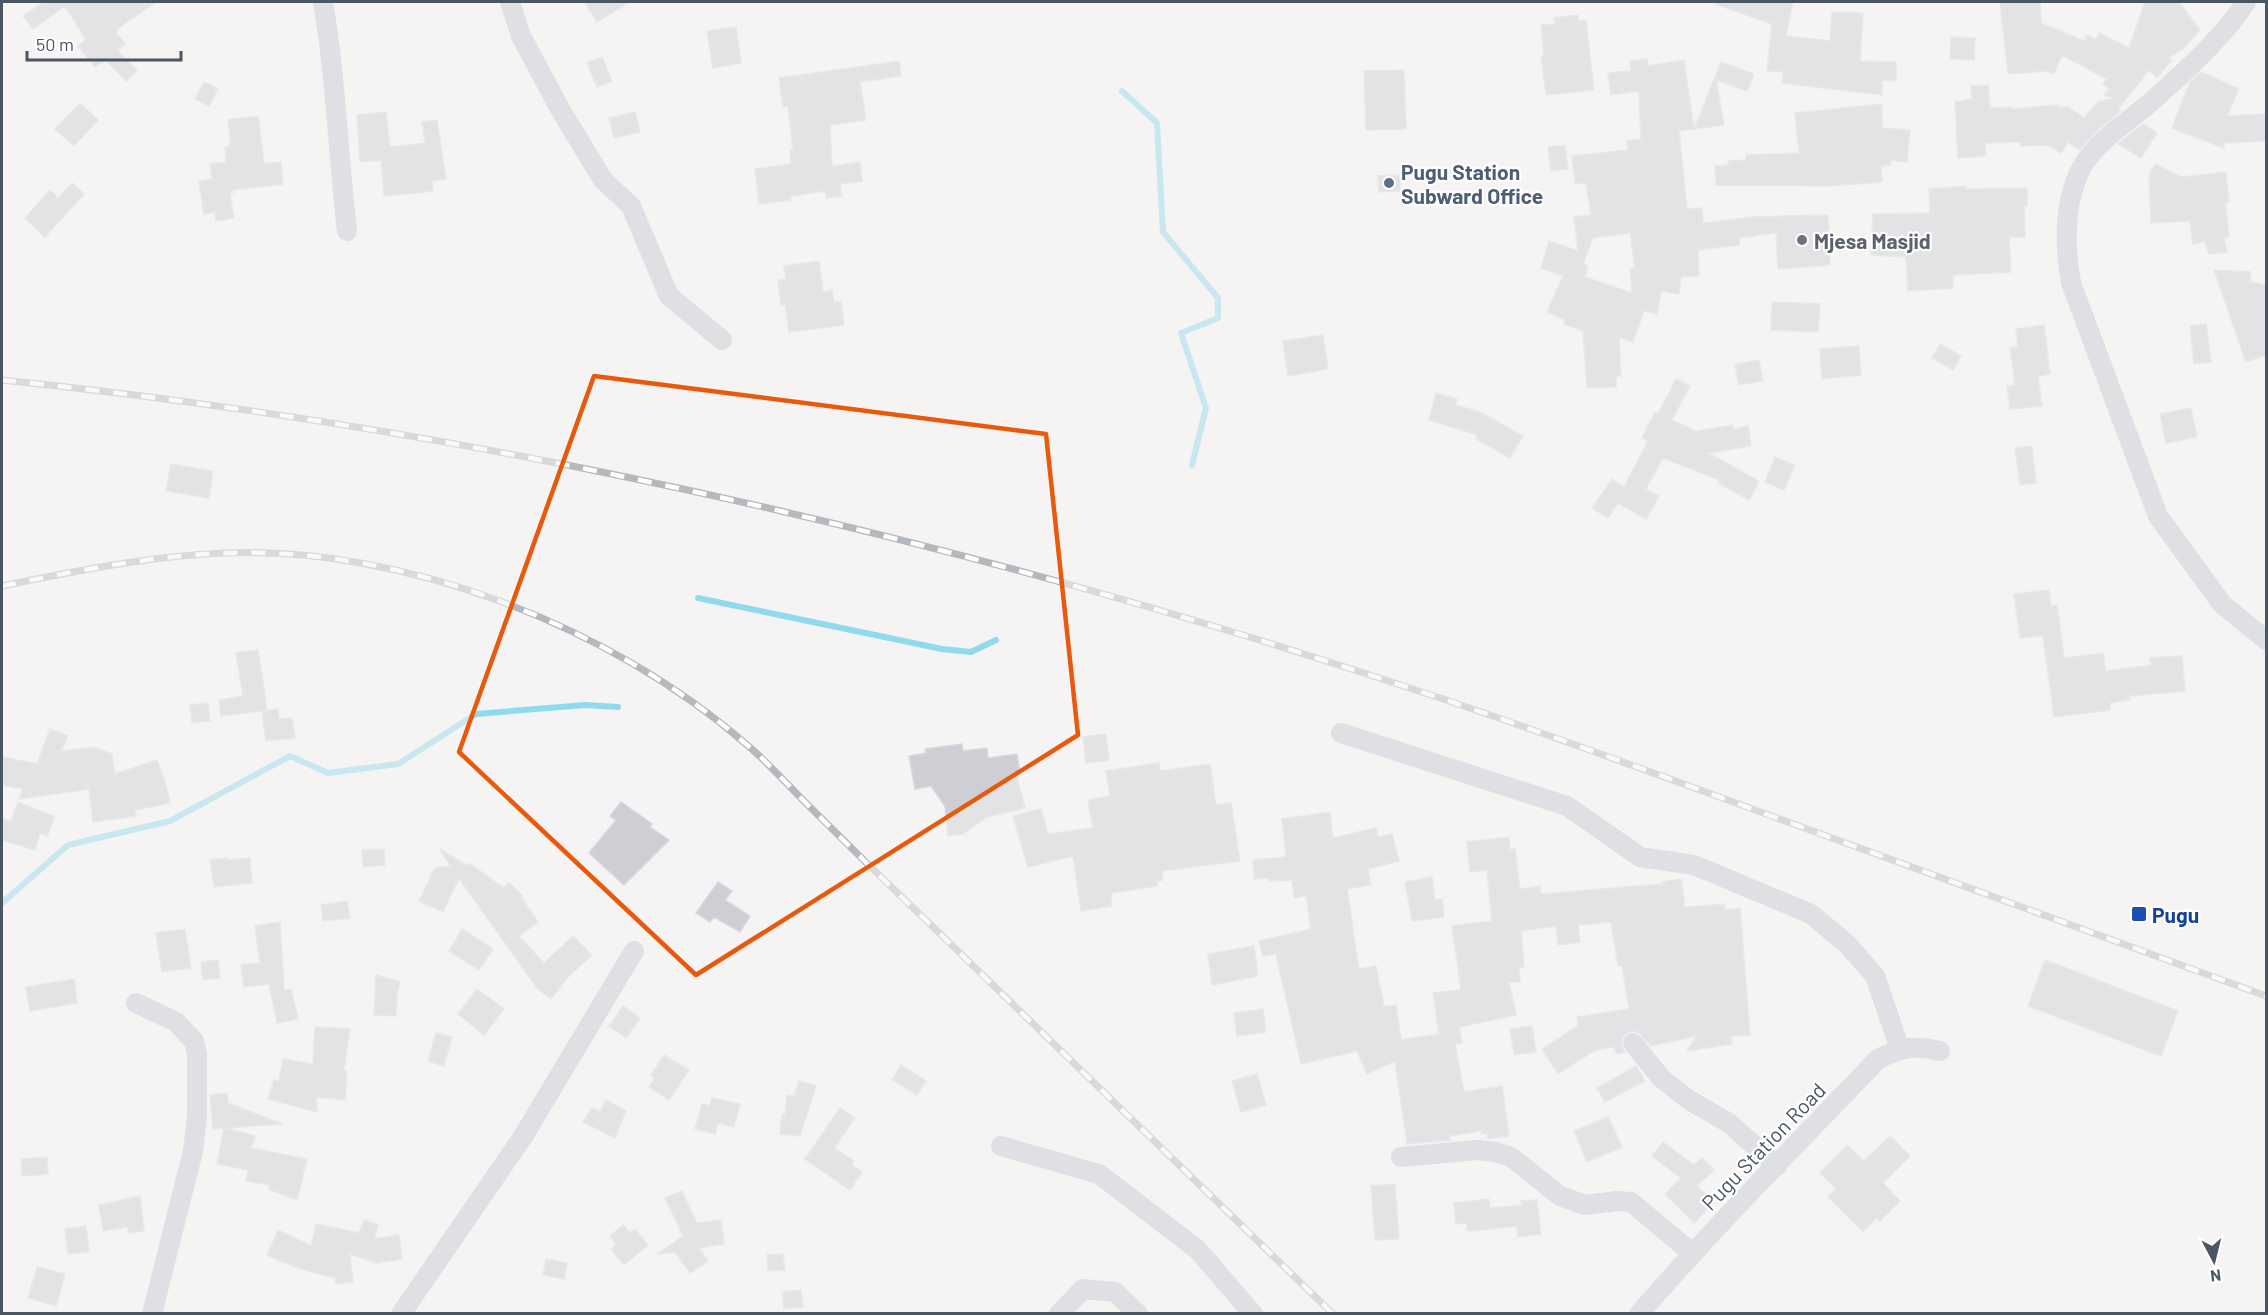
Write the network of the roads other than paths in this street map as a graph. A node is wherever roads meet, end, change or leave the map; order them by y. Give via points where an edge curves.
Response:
1 (323, 2) edge
2 (510, 2) edge
3 (2246, 2) edge
4 (347, 231) dead end
5 (722, 340) dead end
6 (2266, 640) edge
7 (1341, 733) dead end
8 (634, 951) dead end
9 (136, 1003) dead end
10 (1633, 1043) dead end
11 (1900, 1049) junction
12 (1940, 1051) dead end
13 (1001, 1146) dead end
14 (1401, 1158) dead end
15 (1777, 1166) junction
16 (1692, 1253) junction
17 (152, 1314) edge
18 (401, 1314) edge
19 (1059, 1314) edge
20 (1138, 1314) edge
21 (1254, 1314) edge
22 (1639, 1314) edge

1 - 4 street
2 - 5 street via 521,36 560,109 603,180 631,206 669,296
3 - 6 street via 2182,73 2085,161 2070,202 2066,253 2071,283 2158,516 2222,604
7 - 11 street via 1567,806 1641,857 1694,865 1812,914 1848,945 1875,976
8 - 18 street via 524,1135
9 - 17 street via 176,1022 194,1041 197,1054 193,1151
10 - 15 street via 1661,1078 1689,1100 1730,1123
11 - 12 street, Pugu Station Road via 1922,1047
11 - 15 street, Pugu Station Road via 1878,1059
13 - 21 street via 1099,1174 1198,1250
14 - 16 street via 1477,1150 1496,1152 1511,1157 1560,1196 1586,1205 1631,1202
15 - 16 street, Pugu Station Road
16 - 22 street, Pugu Station Road
19 - 20 street via 1083,1289 1115,1292

